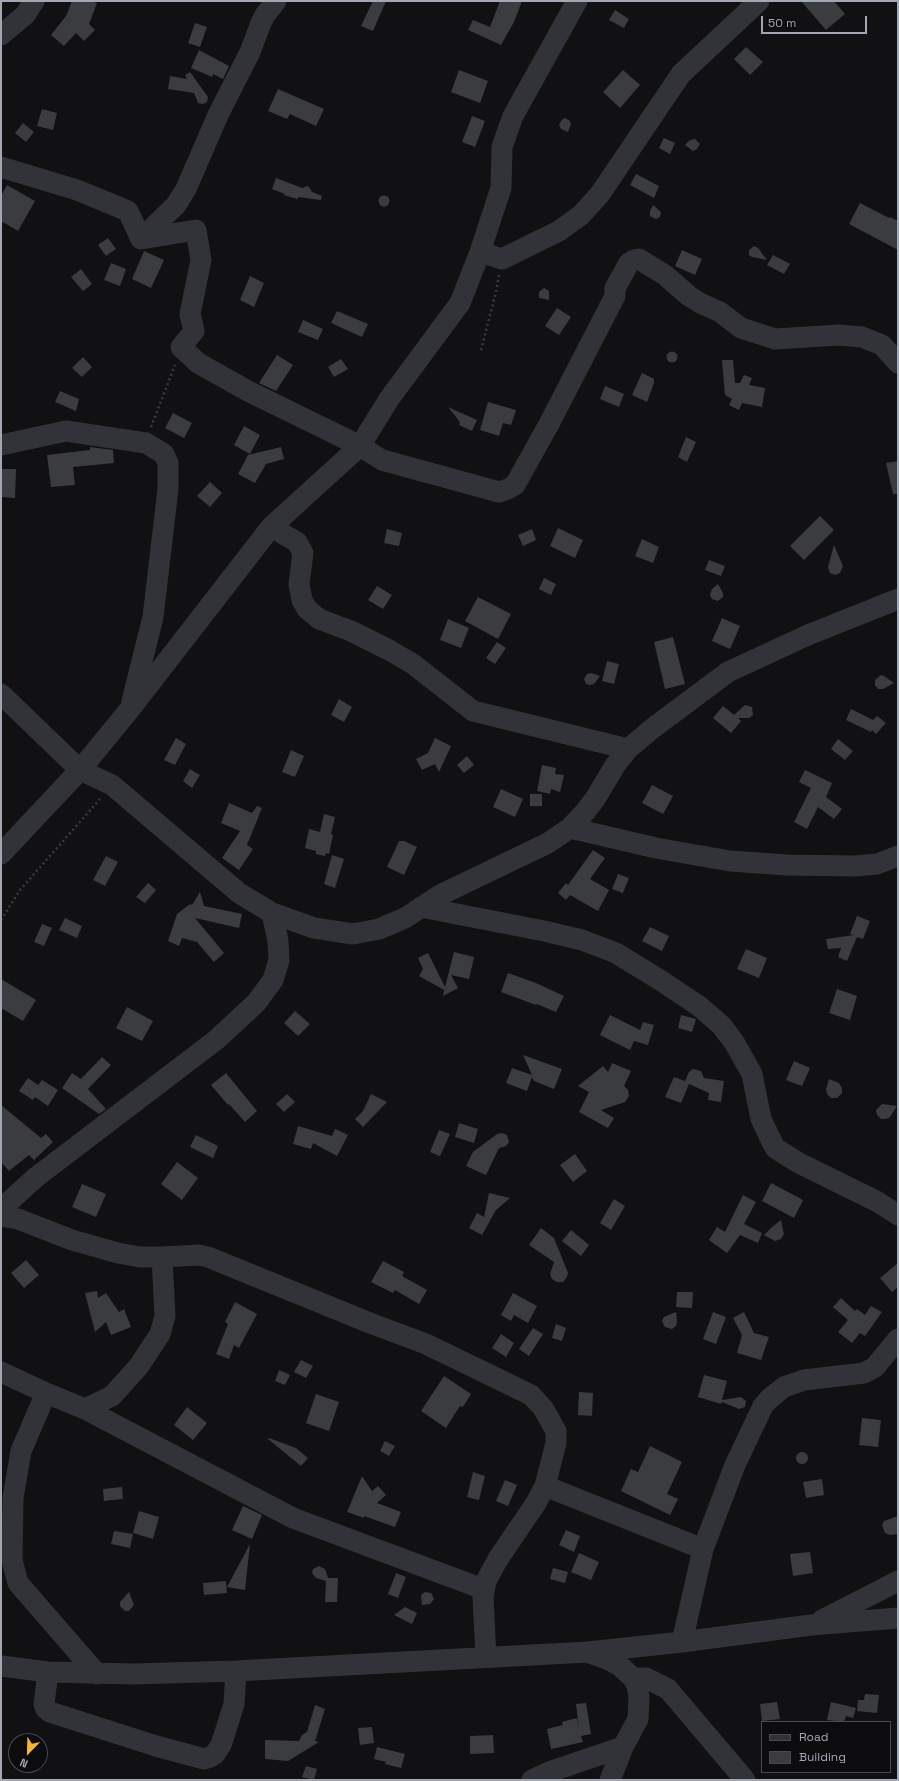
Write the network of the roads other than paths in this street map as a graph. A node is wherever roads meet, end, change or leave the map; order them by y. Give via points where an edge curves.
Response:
1 (34, 1) edge
2 (276, 1) edge
3 (577, 1) edge
4 (759, 1) edge
5 (1, 35) edge
6 (1, 167) edge
7 (141, 239) junction
8 (480, 252) junction
9 (898, 361) edge
10 (1, 445) edge
11 (360, 446) junction
12 (271, 527) junction
13 (898, 598) edge
14 (1, 694) edge
15 (130, 709) junction
16 (628, 749) junction
17 (80, 770) junction
18 (570, 828) junction
19 (1, 854) edge
20 (898, 856) edge
21 (421, 907) junction
22 (272, 913) junction
23 (1, 1209) edge
24 (898, 1215) edge
25 (1, 1216) edge
26 (162, 1257) junction
27 (898, 1338) edge
28 (1, 1372) edge
29 (46, 1393) junction
30 (85, 1408) junction
31 (545, 1486) junction
32 (702, 1549) junction
33 (898, 1581) edge
34 (483, 1589) junction
35 (898, 1618) edge
36 (810, 1625) junction
37 (682, 1642) junction
38 (588, 1652) junction
39 (486, 1657) junction
40 (1, 1666) edge
41 (236, 1671) junction
42 (48, 1672) junction
43 (97, 1674) junction
44 (633, 1678) junction
45 (623, 1747) junction
46 (532, 1780) edge
47 (610, 1780) edge
48 (745, 1780) edge

1 - 5 street via 25,15
2 - 7 street via 263,19 186,189 176,205
3 - 8 street via 513,116 502,147 501,188
4 - 8 street via 681,74 600,194 581,215 559,231 502,259
6 - 7 street via 77,190 128,211
7 - 11 street via 196,230 201,260 190,314 194,330 181,347 198,363 241,388
8 - 11 street via 460,303 389,399
9 - 11 street via 882,345 862,337 838,335 775,339 741,328 720,312 700,304 665,275 639,260 634,260 629,263 615,288 615,296 515,485 499,492 382,460
10 - 15 street via 66,431 146,443 164,454 168,463 168,489 153,617
11 - 12 street
12 - 15 street
12 - 16 street via 297,542 303,553 299,584 302,600 318,619 351,631 413,664 473,711
13 - 16 street via 728,672
14 - 17 street
15 - 17 street
16 - 18 street via 592,803
17 - 19 street
17 - 22 street via 112,785 239,893
18 - 20 street via 656,848 730,860 787,865 856,866 877,864
18 - 21 street via 548,843 440,895
21 - 22 street via 405,918 379,929 353,934 314,928
21 - 24 street via 582,940 616,953 660,980 699,1006 721,1025 734,1042 752,1074 761,1119 774,1148
22 - 23 street via 279,960 272,980 256,1003 216,1040 59,1158
25 - 26 street via 18,1219 72,1240 118,1253
26 - 30 street via 165,1316 160,1334 139,1366 112,1396
26 - 31 street via 199,1255 215,1259 426,1344 531,1396 543,1408 556,1431 554,1454
27 - 32 street via 875,1367 864,1373 804,1380 784,1387 769,1399 763,1406 735,1465
28 - 29 street
29 - 30 street
29 - 43 street via 20,1451 15,1478 12,1560 14,1572 18,1583
30 - 34 street via 293,1518
31 - 32 street
31 - 34 street via 498,1559
32 - 37 street
33 - 36 street
34 - 39 street
35 - 36 street
36 - 37 street
37 - 38 street
38 - 39 street
38 - 44 street via 620,1666
39 - 41 street
40 - 42 street
41 - 42 street via 234,1704 221,1745 215,1754 204,1759 50,1712 44,1704
41 - 43 street
42 - 43 street
44 - 45 street via 640,1708 638,1719
44 - 48 street via 646,1678 668,1689
45 - 46 street
45 - 47 street

